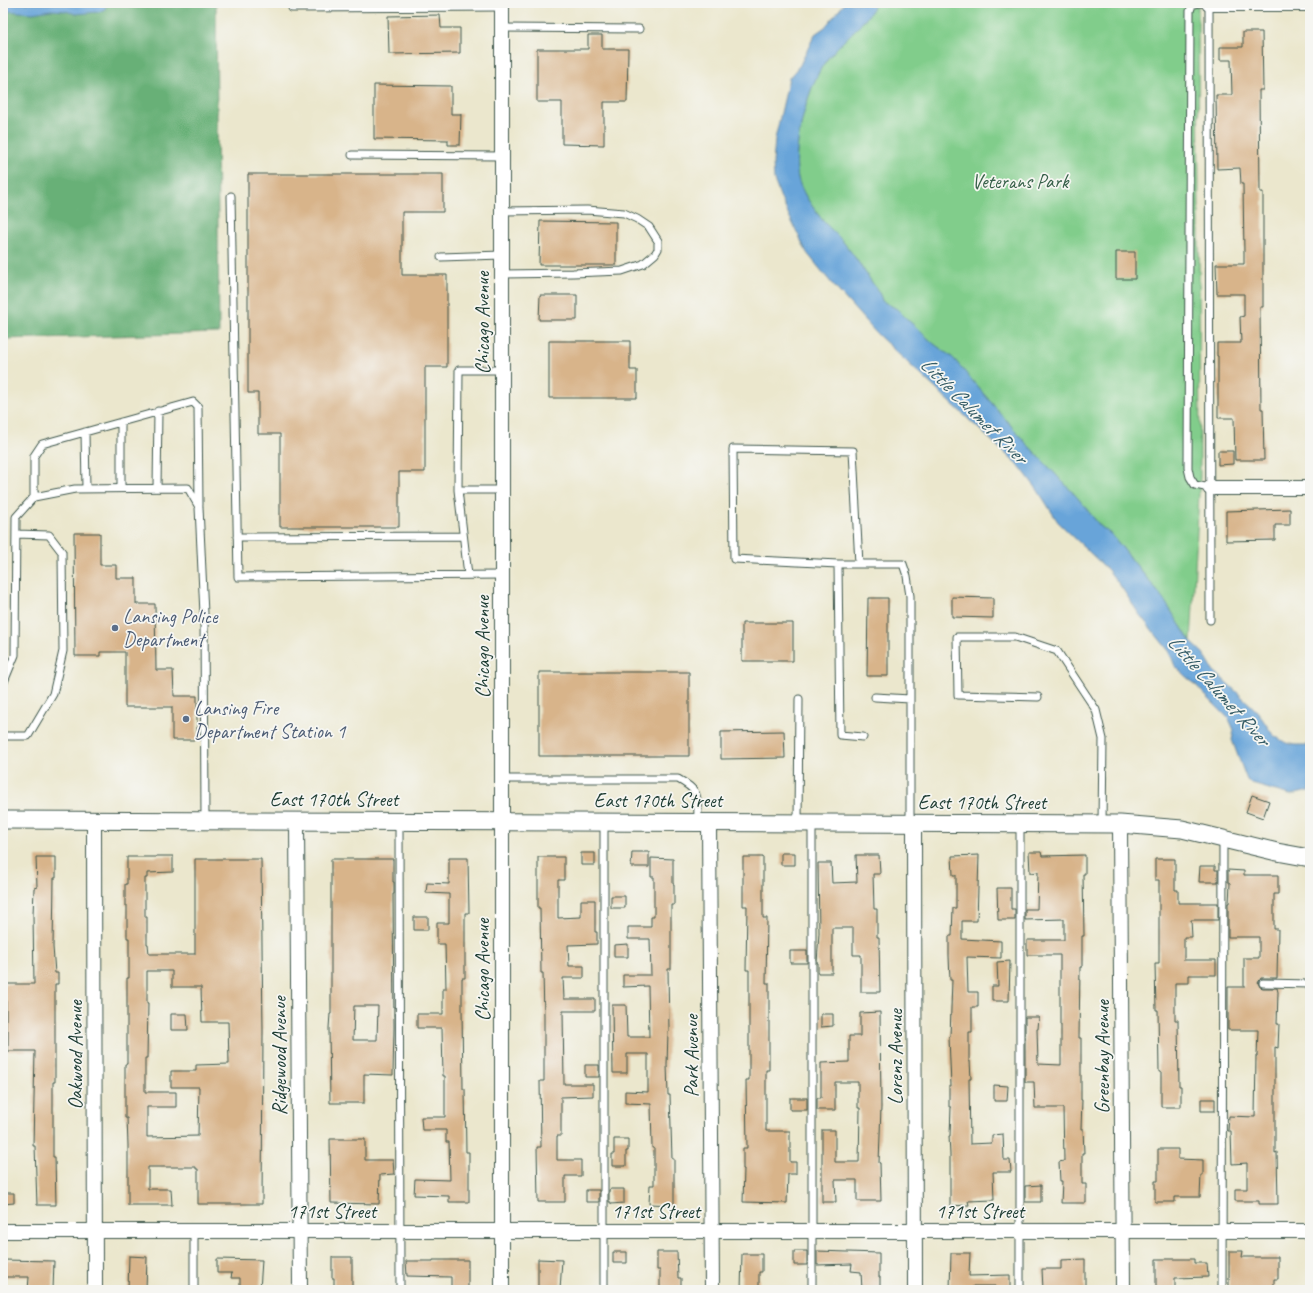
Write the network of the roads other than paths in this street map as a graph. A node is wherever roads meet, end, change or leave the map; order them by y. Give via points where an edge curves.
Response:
1 (1209, 3) edge
2 (1310, 4) edge
3 (502, 5) edge
4 (292, 8) dead end
5 (502, 28) junction
6 (640, 28) dead end
7 (352, 155) dead end
8 (502, 156) junction
9 (231, 196) dead end
10 (502, 211) junction
11 (502, 255) junction
12 (441, 257) dead end
13 (502, 274) junction
14 (502, 370) junction
15 (158, 411) junction
16 (121, 422) junction
17 (85, 432) junction
18 (86, 488) junction
19 (121, 488) junction
20 (157, 488) junction
21 (1210, 488) junction
22 (1310, 488) edge
23 (458, 490) junction
24 (502, 490) junction
25 (34, 497) junction
26 (199, 507) junction
27 (16, 534) junction
28 (463, 536) junction
29 (237, 537) junction
30 (838, 564) junction
31 (859, 564) junction
32 (502, 575) junction
33 (468, 576) junction
34 (1210, 620) dead end
35 (3, 684) edge
36 (1038, 696) dead end
37 (875, 697) dead end
38 (799, 699) dead end
39 (910, 699) junction
40 (3, 736) edge
41 (863, 738) dead end
42 (502, 779) junction
43 (3, 820) edge
44 (94, 820) junction
45 (205, 821) junction
46 (297, 821) junction
47 (399, 822) junction
48 (502, 822) junction
49 (604, 822) junction
50 (703, 823) junction
51 (805, 823) junction
52 (912, 823) junction
53 (1020, 824) junction
54 (1102, 824) junction
55 (1120, 824) junction
56 (1223, 839) junction
57 (1310, 858) edge
58 (1263, 983) dead end
59 (1310, 984) edge
60 (3, 1231) edge
61 (95, 1231) junction
62 (194, 1231) junction
63 (300, 1231) junction
64 (399, 1231) junction
65 (502, 1231) junction
66 (604, 1231) junction
67 (712, 1231) junction
68 (812, 1231) junction
69 (915, 1231) junction
70 (1020, 1231) junction
71 (1123, 1231) junction
72 (1222, 1231) junction
73 (1310, 1231) edge
74 (95, 1290) edge
75 (194, 1290) edge
76 (300, 1290) edge
77 (400, 1290) edge
78 (502, 1290) edge
79 (604, 1290) edge
80 (712, 1290) edge
81 (812, 1290) edge
82 (915, 1290) edge
83 (1020, 1290) edge
84 (1123, 1290) edge
85 (1222, 1290) edge

1 - 2 street
1 - 21 lane
1 - 21 lane via 1192,5 1190,11 1188,468 1195,485
3 - 4 lane
3 - 5 street, Chicago Avenue
5 - 6 lane
5 - 8 street, Chicago Avenue
7 - 8 lane
8 - 10 street, Chicago Avenue
9 - 29 lane
10 - 11 street, Chicago Avenue
10 - 13 lane via 587,210 624,213 649,227 658,241 655,254 643,264 622,271
11 - 12 lane
11 - 13 street, Chicago Avenue
13 - 14 street, Chicago Avenue
14 - 23 lane via 459,370
14 - 24 street, Chicago Avenue
15 - 16 lane
15 - 20 lane
15 - 26 lane via 193,402 198,407
16 - 17 lane
16 - 19 lane
17 - 18 lane
17 - 25 lane via 42,444 34,456
18 - 19 lane
18 - 25 lane
19 - 20 lane
20 - 26 lane via 188,488
21 - 22 street
21 - 34 lane
23 - 24 lane
23 - 28 lane
24 - 32 street, Chicago Avenue
25 - 27 lane via 16,517
26 - 45 lane via 204,614
27 - 35 lane via 15,655
27 - 40 lane via 49,535 62,552 62,652 53,694 28,736
28 - 29 lane
28 - 33 lane
29 - 33 lane via 238,577
30 - 31 lane
30 - 31 lane via 734,559 733,449 853,450
30 - 41 lane via 840,734
31 - 39 lane via 903,564 910,596
32 - 33 lane
32 - 42 street, Chicago Avenue
36 - 54 lane via 958,695 957,637 1015,637 1057,651 1096,710 1103,739
37 - 39 lane
38 - 51 lane
39 - 52 lane
42 - 48 street, Chicago Avenue
42 - 50 lane via 678,779 697,793
43 - 44 street, East 170th Street
44 - 45 street, East 170th Street
44 - 61 street, Oakwood Avenue
45 - 46 street, East 170th Street
46 - 47 street, East 170th Street
46 - 63 street, Ridgewood Avenue
47 - 48 street, East 170th Street
47 - 64 lane
48 - 49 street, East 170th Street
48 - 65 street, Chicago Avenue
49 - 50 street, East 170th Street
49 - 66 lane
50 - 51 street, East 170th Street
50 - 67 street, Park Avenue
51 - 52 street, East 170th Street
51 - 68 lane
52 - 53 street, East 170th Street
52 - 69 street, Lorenz Avenue
53 - 54 street, East 170th Street
53 - 70 lane
54 - 55 street, East 170th Street
55 - 56 street, East 170th Street via 1182,829
55 - 71 street, Greenbay Avenue
56 - 57 street, East 170th Street
56 - 72 lane
58 - 59 lane
60 - 61 street, 171st Street
61 - 62 street, 171st Street
61 - 74 street, Oakwood Avenue
62 - 63 street, 171st Street
62 - 75 lane
63 - 64 street, 171st Street
63 - 76 street, Ridgewood Avenue
64 - 65 street, 171st Street
64 - 77 lane
65 - 66 street, 171st Street
65 - 78 street, Chicago Avenue
66 - 67 street, 171st Street
66 - 79 lane
67 - 68 street, 171st Street
67 - 80 street, Park Avenue
68 - 69 street, 171st Street
68 - 81 lane
69 - 70 street, 171st Street
69 - 82 street, Lorenz Avenue
70 - 71 street, 171st Street
70 - 83 lane
71 - 72 street, 171st Street
71 - 84 street, Greenbay Avenue
72 - 73 street, 171st Street
72 - 85 lane

